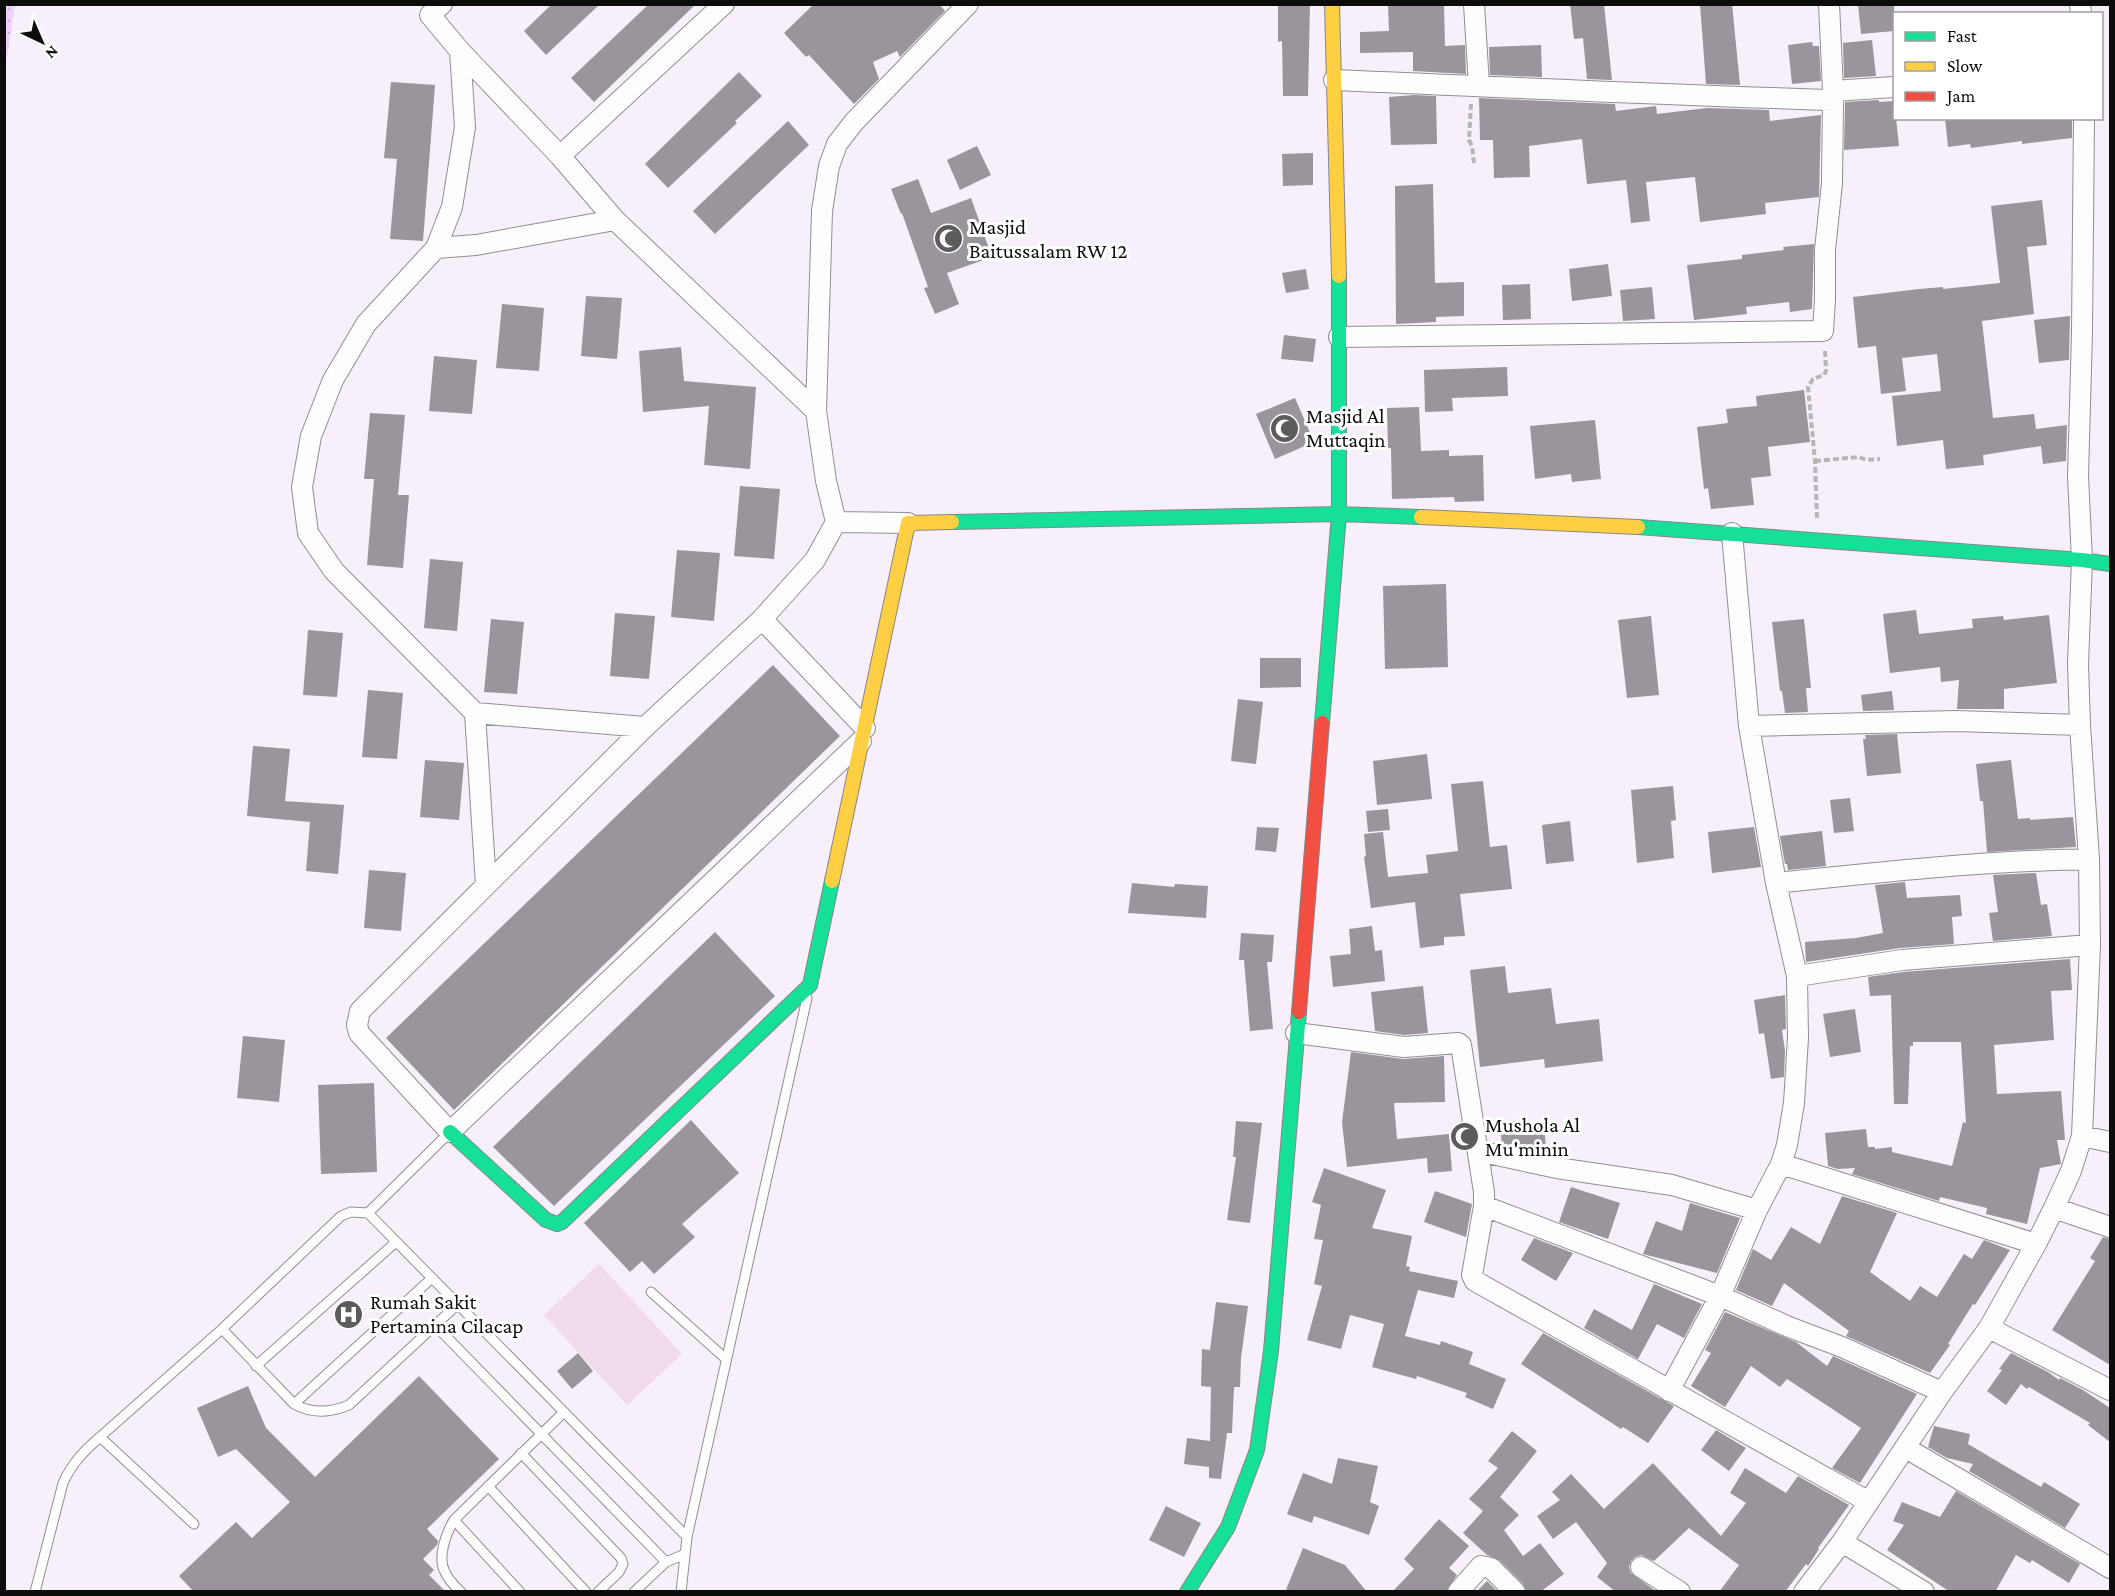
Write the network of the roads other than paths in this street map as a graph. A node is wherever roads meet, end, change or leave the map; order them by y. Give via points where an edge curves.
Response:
1 (724, 4) edge
2 (968, 4) edge
3 (1332, 4) edge
4 (1474, 4) edge
5 (1829, 4) edge
6 (430, 8) edge
7 (460, 51) junction
8 (1334, 80) junction
9 (1475, 86) junction
10 (1893, 87) edge
11 (1833, 95) junction
12 (2084, 120) edge
13 (560, 156) junction
14 (615, 220) junction
15 (436, 248) junction
16 (1339, 338) junction
17 (816, 411) junction
18 (1339, 514) junction
19 (836, 522) junction
20 (908, 523) junction
21 (1732, 532) junction
22 (2082, 560) junction
23 (2110, 564) edge
24 (762, 619) junction
25 (475, 713) junction
26 (2080, 725) junction
27 (1749, 726) junction
28 (645, 727) junction
29 (863, 734) junction
30 (2089, 859) junction
31 (1776, 883) junction
32 (486, 885) junction
33 (2090, 945) junction
34 (1797, 976) junction
35 (810, 985) junction
36 (1296, 1033) junction
37 (450, 1131) junction
38 (2082, 1136) junction
39 (2110, 1142) edge
40 (1478, 1151) junction
41 (1781, 1164) junction
42 (1484, 1206) junction
43 (2054, 1208) junction
44 (1758, 1210) junction
45 (368, 1213) junction
46 (2110, 1227) edge
47 (396, 1242) junction
48 (2036, 1244) junction
49 (432, 1278) junction
50 (651, 1292) dead end
51 (1720, 1296) junction
52 (458, 1304) junction
53 (435, 1325) junction
54 (1989, 1328) junction
55 (222, 1329) junction
56 (726, 1359) junction
57 (256, 1366) junction
58 (2110, 1390) edge
59 (1669, 1391) junction
60 (1942, 1392) junction
61 (294, 1404) junction
62 (564, 1412) junction
63 (540, 1435) junction
64 (100, 1437) junction
65 (1906, 1448) junction
66 (521, 1453) junction
67 (488, 1486) junction
68 (1869, 1502) junction
69 (454, 1520) junction
70 (194, 1524) dead end
71 (687, 1537) junction
72 (1842, 1542) junction
73 (685, 1554) junction
74 (666, 1562) junction
75 (1641, 1567) dead end
76 (2110, 1568) edge
77 (680, 1591) edge
78 (35, 1592) edge
79 (461, 1592) edge
80 (520, 1592) edge
81 (586, 1592) edge
82 (598, 1592) edge
83 (634, 1592) edge
84 (1187, 1592) edge
85 (1458, 1592) edge
86 (1515, 1592) edge
87 (1680, 1592) edge
88 (1804, 1592) edge
89 (1924, 1592) edge

1 - 13 street
2 - 17 street via 837,144 829,166 822,212
3 - 8 main road
4 - 9 street
5 - 11 street
6 - 7 street
7 - 13 street
7 - 15 street via 465,127 452,207
8 - 9 street
8 - 16 main road
9 - 11 street
10 - 11 street
11 - 16 street via 1823,331
12 - 22 street via 2078,476
13 - 14 street
14 - 15 street via 476,245
14 - 17 street
15 - 25 street via 366,324 333,380 311,436 302,487 308,533 333,572
16 - 18 main road
17 - 19 street
18 - 20 main road
18 - 21 main road
18 - 36 main road
19 - 20 street
19 - 24 street via 815,560
20 - 29 main road
21 - 22 main road
21 - 27 street
22 - 23 main road
22 - 26 street
24 - 28 street
24 - 29 street
25 - 28 street
25 - 32 street
26 - 27 street via 1956,721
26 - 30 street
27 - 31 street
28 - 32 street
29 - 35 main road
29 - 37 street
30 - 31 street via 1926,868
30 - 33 street
31 - 34 street
32 - 37 street via 357,1017 359,1032
33 - 34 street via 1902,960
33 - 38 street
34 - 41 street via 1794,1103
35 - 37 main road via 562,1222 546,1220
35 - 56 lane
36 - 40 street via 1404,1047 1458,1043
36 - 84 main road via 1270,1351 1257,1450 1228,1527
37 - 45 lane
38 - 39 street
38 - 43 street
40 - 42 street
40 - 44 street via 1557,1168 1672,1185
41 - 44 street
41 - 48 street
42 - 51 street
42 - 59 street via 1472,1275 1475,1281
43 - 46 street
43 - 48 street
44 - 51 street
45 - 47 lane
45 - 55 lane via 341,1216
47 - 49 lane
47 - 57 lane
48 - 54 street
49 - 52 lane
49 - 61 lane
50 - 56 lane
51 - 59 street
51 - 60 street
52 - 53 lane
52 - 62 lane
53 - 61 lane via 349,1405 309,1411
53 - 63 lane
54 - 58 street
54 - 60 street
55 - 57 lane
55 - 64 lane
56 - 71 lane
57 - 61 lane
59 - 68 street
60 - 65 street
62 - 63 lane
62 - 71 lane
63 - 66 lane
63 - 74 lane
64 - 70 lane
64 - 78 lane via 80,1454 63,1483
65 - 68 street
65 - 76 street
66 - 67 lane
66 - 82 lane via 618,1552 623,1564 620,1572
67 - 69 lane
67 - 81 lane
68 - 72 street
69 - 79 lane via 447,1530 442,1566
69 - 80 lane
71 - 73 lane
72 - 88 street
72 - 89 street
73 - 74 lane
73 - 77 lane
74 - 83 lane
75 - 87 street
85 - 86 street via 1481,1566 1486,1566

